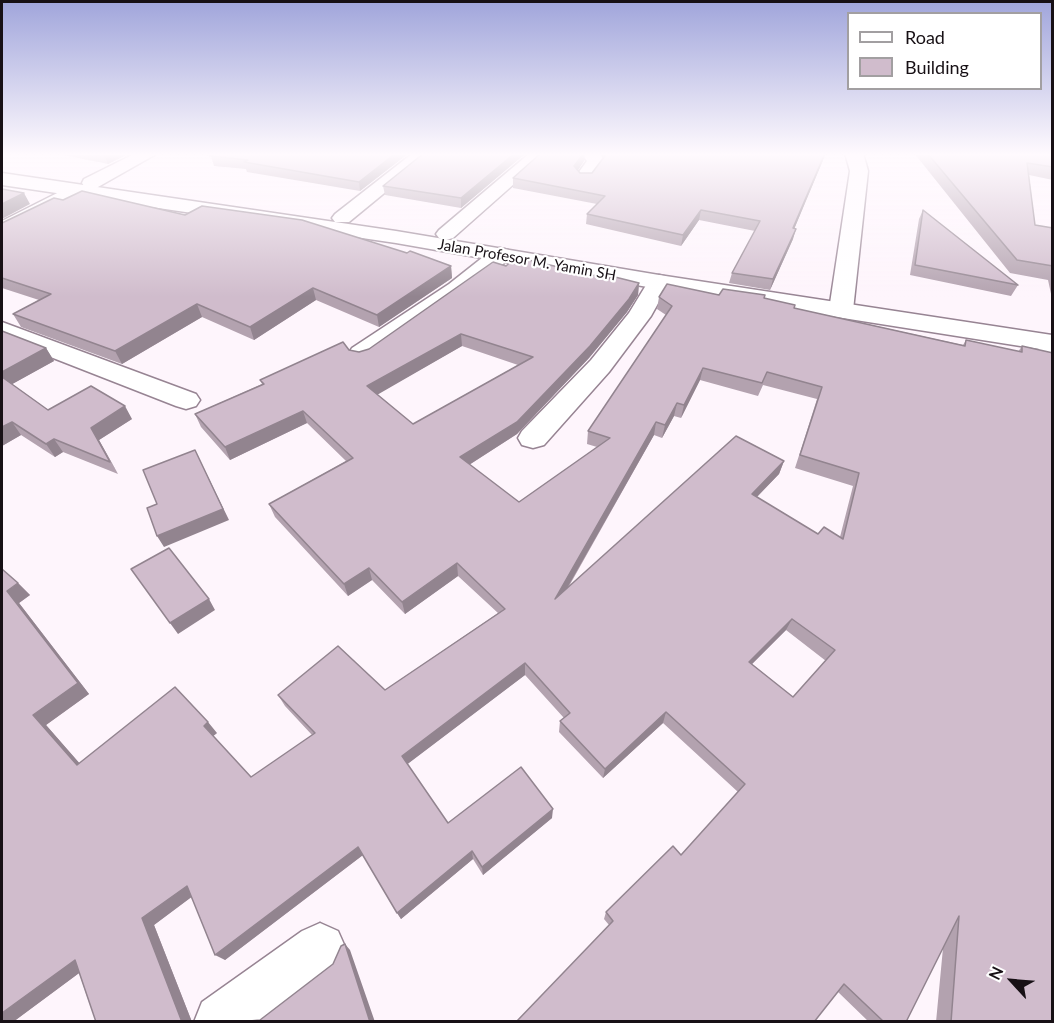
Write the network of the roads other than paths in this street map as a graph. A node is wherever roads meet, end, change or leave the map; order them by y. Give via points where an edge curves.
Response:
1 (57, 201) edge
2 (189, 201) edge
3 (364, 201) edge
4 (485, 201) edge
5 (855, 201) edge
6 (275, 213) junction
7 (342, 218) junction
8 (2, 229) edge
9 (446, 234) junction
10 (500, 255) junction
11 (659, 282) junction
12 (841, 303) junction
13 (2, 329) edge
14 (1052, 341) edge
15 (361, 354) edge
16 (186, 400) dead end
17 (533, 438) dead end
18 (320, 949) dead end
19 (222, 1022) edge

1 - 8 main road
2 - 6 main road, Jalan Profesor M. Yamin SH
3 - 7 main road
4 - 9 main road
5 - 12 main road
6 - 7 main road, Jalan Profesor M. Yamin SH
6 - 10 main road, Jalan Profesor M. Yamin SH
7 - 9 main road, Jalan Profesor M. Yamin SH
9 - 12 main road, Jalan Profesor M. Yamin SH
10 - 11 main road, Jalan Profesor M. Yamin SH
10 - 15 main road
11 - 12 main road, Jalan Profesor M. Yamin SH
11 - 17 main road via 639,316 600,366
12 - 14 main road, Jalan Profesor M. Yamin SH
13 - 16 main road
18 - 19 main road

